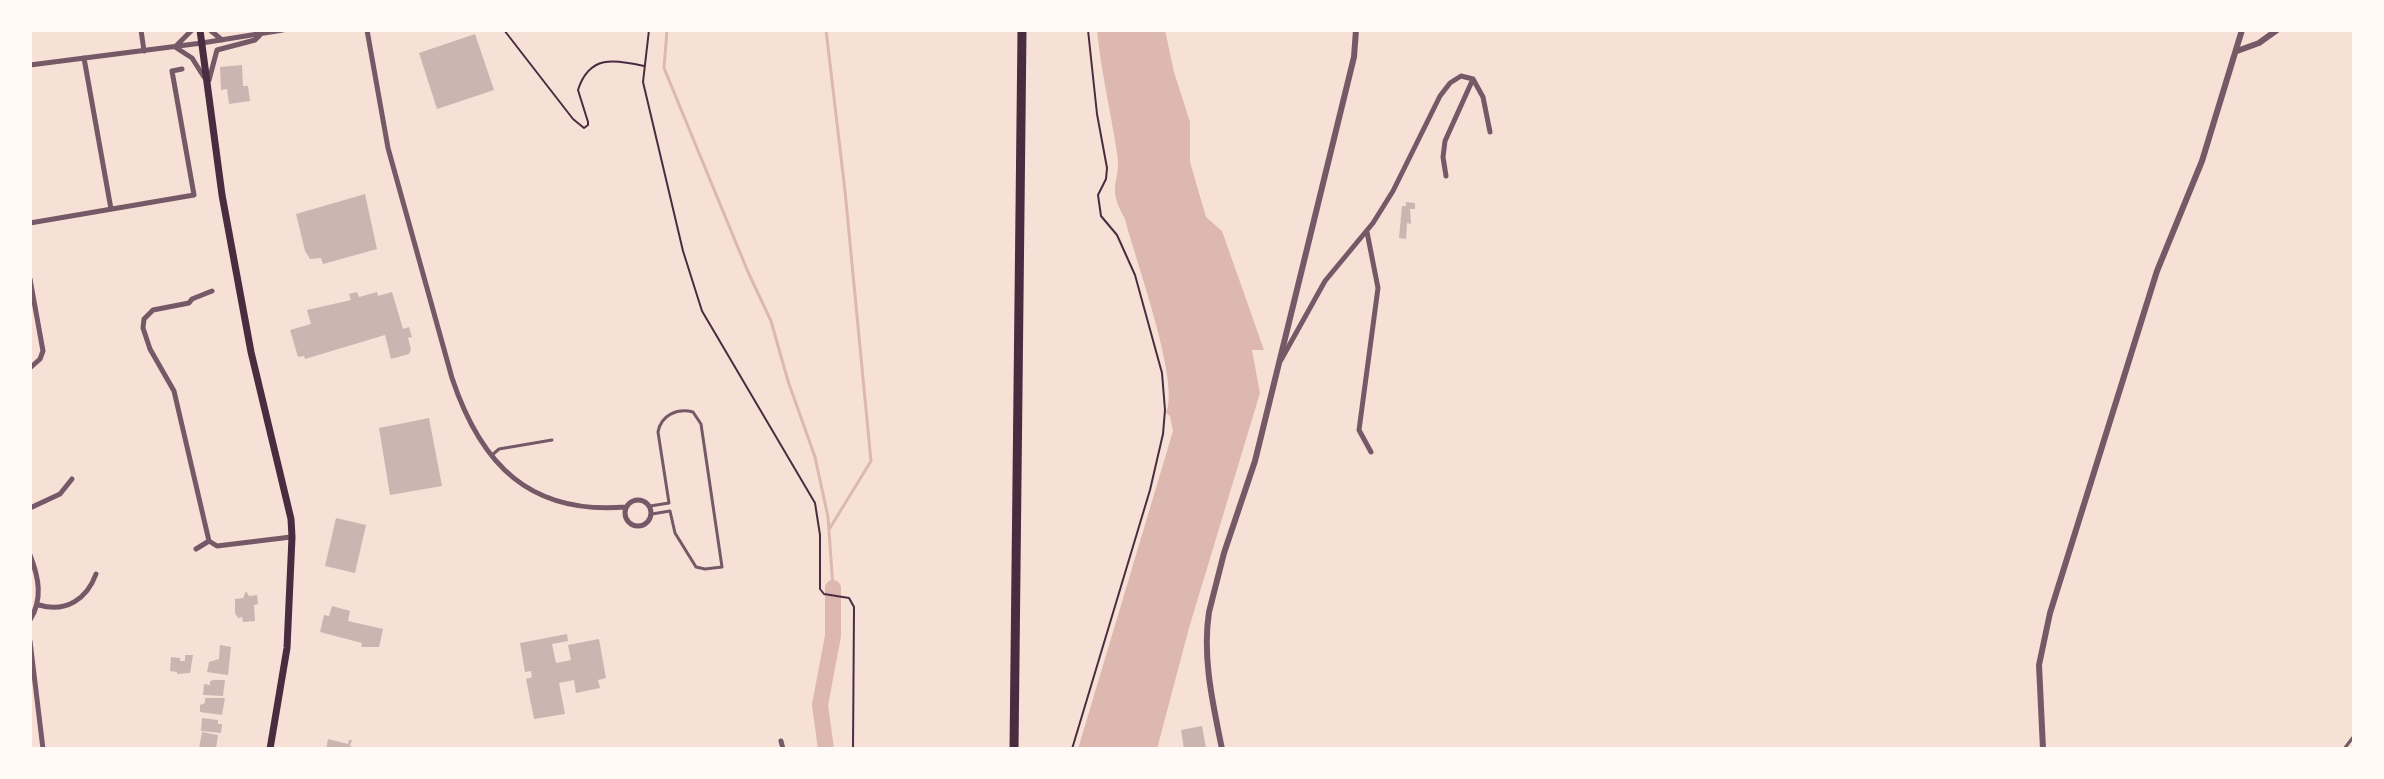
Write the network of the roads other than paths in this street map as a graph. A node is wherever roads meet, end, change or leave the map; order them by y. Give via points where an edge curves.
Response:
1 (141, 30) edge
2 (192, 30) edge
3 (200, 30) edge
4 (210, 30) edge
5 (283, 30) edge
6 (367, 30) edge
7 (1022, 30) edge
8 (1356, 30) edge
9 (2242, 30) edge
10 (2277, 30) edge
11 (261, 34) junction
12 (223, 40) junction
13 (202, 43) junction
14 (175, 47) junction
15 (144, 51) junction
16 (2237, 51) junction
17 (84, 58) junction
18 (30, 65) edge
19 (182, 69) dead end
20 (1473, 79) junction
21 (207, 85) junction
22 (1490, 132) dead end
23 (1446, 176) dead end
24 (111, 209) junction
25 (30, 223) edge
26 (1367, 231) junction
27 (30, 279) edge
28 (212, 291) dead end
29 (32, 309) edge
30 (1280, 361) junction
31 (30, 368) edge
32 (552, 440) dead end
33 (1371, 452) dead end
34 (491, 456) junction
35 (72, 479) dead end
36 (60, 494) junction
37 (65, 502) dead end
38 (650, 506) junction
39 (626, 507) junction
40 (30, 508) edge
41 (652, 514) junction
42 (292, 537) junction
43 (209, 541) junction
44 (196, 549) dead end
45 (30, 555) edge
46 (96, 574) dead end
47 (39, 605) junction
48 (30, 620) edge
49 (30, 641) edge
50 (2354, 736) edge
51 (781, 741) dead end
52 (43, 749) edge
53 (270, 749) edge
54 (783, 749) edge
55 (1014, 749) edge
56 (1222, 749) edge
57 (2043, 749) edge
58 (2344, 749) edge

1 - 15 street
2 - 14 street
3 - 13 main road
4 - 12 street
5 - 11 street
6 - 34 street via 388,148 452,378 461,405
7 - 55 highway
8 - 30 street via 1354,57
9 - 16 street
10 - 16 street
11 - 12 street
11 - 21 street via 217,50
12 - 13 street
13 - 14 street
13 - 21 main road
14 - 15 street
14 - 21 street via 192,58
15 - 17 street
16 - 57 street via 2202,159 2157,271 2050,613 2039,665
17 - 18 street
17 - 24 street
19 - 24 street via 172,71 194,195
20 - 22 street via 1483,97
20 - 23 street via 1445,141
20 - 26 street via 1461,76 1440,96
21 - 42 main road via 243,311 288,499
24 - 25 street
26 - 30 street via 1325,281
26 - 33 street via 1378,288 1359,430
27 - 29 street
28 - 43 street via 189,303 153,310 143,328 174,391
29 - 31 street via 43,351
30 - 56 street via 1207,620 1208,676
32 - 34 lane via 499,449
34 - 39 street via 551,501 592,509
35 - 36 street
36 - 37 street
36 - 40 street
38 - 39 street via 640,500
38 - 41 street
38 - 41 lane via 669,503 660,424 672,413 693,412 701,424 722,567 696,567 675,533 670,511
39 - 41 street via 627,519 637,526
42 - 43 street via 217,546
42 - 53 main road via 287,648
43 - 44 street
45 - 47 street
46 - 47 street via 81,599 62,606
47 - 48 street
49 - 52 street
50 - 58 lane
51 - 54 street

